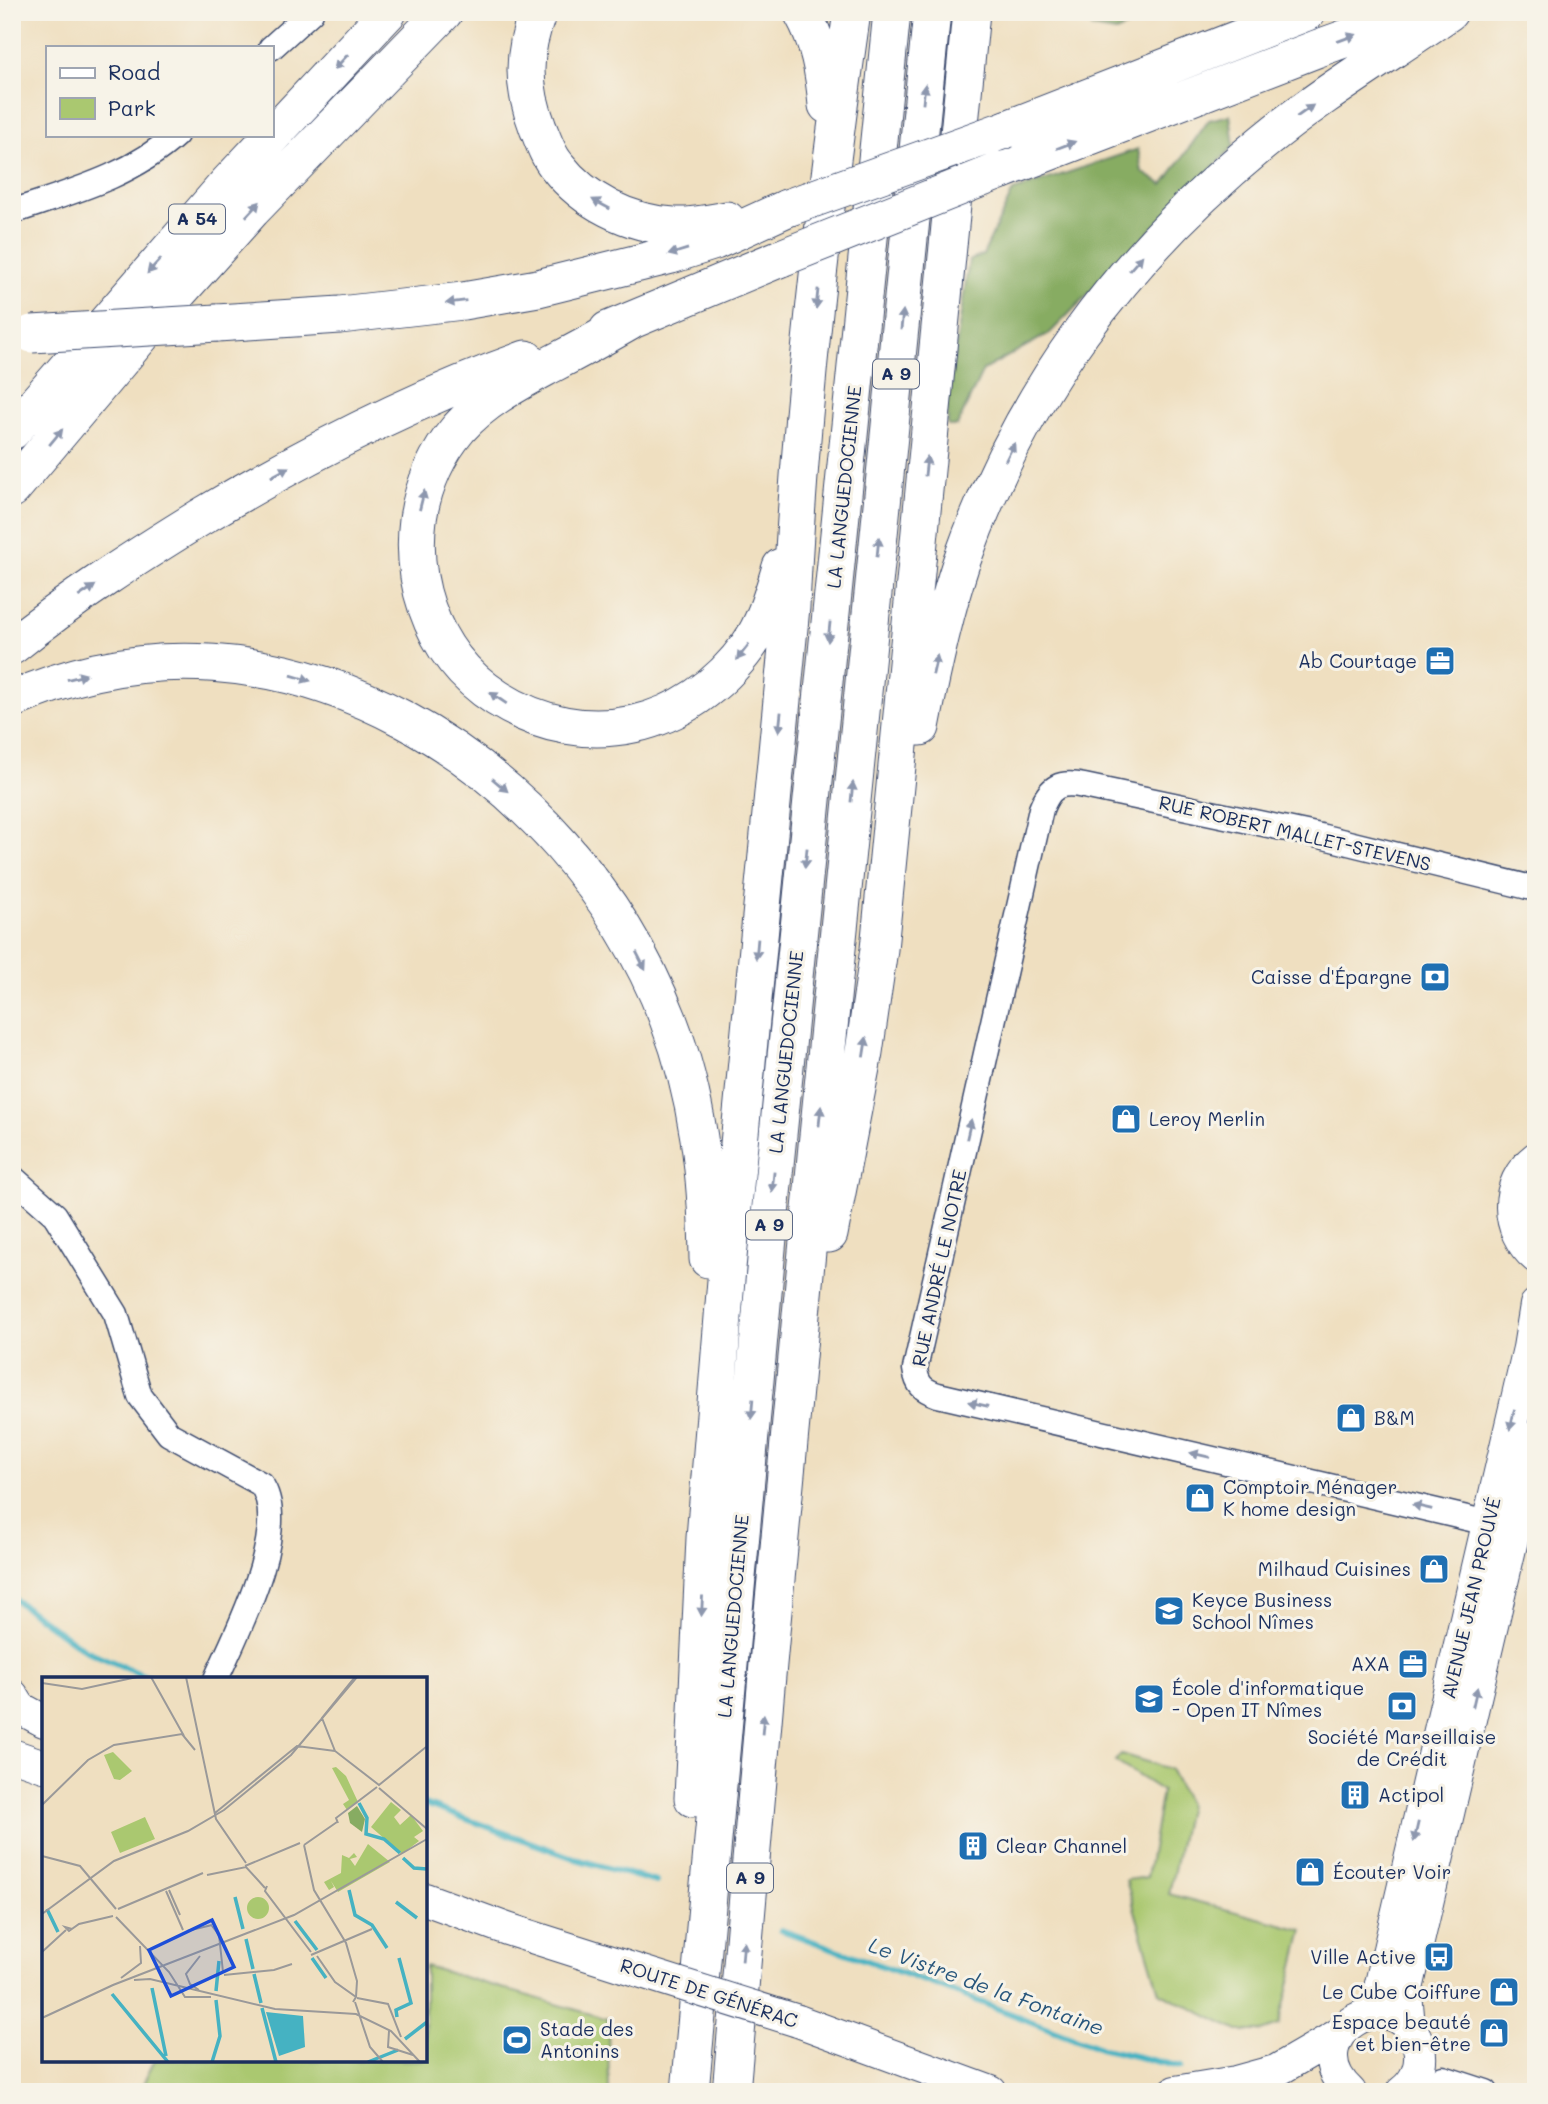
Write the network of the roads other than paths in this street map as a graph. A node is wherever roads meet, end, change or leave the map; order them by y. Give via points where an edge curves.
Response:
1 (311, 12) edge
2 (388, 12) edge
3 (444, 12) edge
4 (538, 12) edge
5 (802, 12) edge
6 (852, 12) edge
7 (892, 12) edge
8 (932, 12) edge
9 (971, 12) edge
10 (1244, 12) edge
11 (1307, 12) edge
12 (1419, 12) edge
13 (1448, 12) edge
14 (273, 46) edge
15 (1159, 70) junction
16 (273, 135) edge
17 (175, 136) edge
18 (272, 136) edge
19 (831, 158) junction
20 (787, 208) junction
21 (12, 212) edge
22 (629, 322) junction
23 (22, 335) edge
24 (12, 431) edge
25 (12, 489) edge
26 (796, 508) junction
27 (12, 646) edge
28 (12, 699) edge
29 (1054, 788) joint
30 (1536, 889) edge
31 (879, 948) junction
32 (1536, 1157) edge
33 (12, 1177) edge
34 (1536, 1257) edge
35 (1536, 1305) edge
36 (1536, 1437) edge
37 (1501, 1526) junction
38 (705, 1538) junction
39 (774, 1599) junction
40 (217, 1677) edge
41 (12, 1695) edge
42 (42, 1720) edge
43 (12, 1755) edge
44 (42, 1765) edge
45 (427, 1900) edge
46 (1404, 2031) junction
47 (1338, 2035) junction
48 (1276, 2071) junction
49 (1443, 2078) junction
50 (1344, 2085) edge
51 (691, 2087) edge
52 (1405, 2090) edge
53 (731, 2092) edge
54 (991, 2092) edge
55 (1175, 2092) edge
56 (1486, 2092) edge

1 - 14 street
2 -> 16 highway, A 54
25 -> 3 highway, A 54 via 252,210
20 -> 4 highway via 673,226 632,218 596,203 555,165 531,110 524,67
5 - 19 highway via 814,32 824,68
6 - 19 highway
7 -> 51 highway, LA LANGUEDOCIENNE / A 9 via 772,1194
39 -> 8 highway, LA LANGUEDOCIENNE / A 9
31 -> 9 highway
10 - 15 highway
11 - 15 highway
22 -> 12 highway, bridge via 1002,170
31 -> 13 highway via 923,715 961,565 998,477 1049,378 1142,255 1215,183 1295,118
15 - 20 highway, bridge
17 - 21 street via 159,151 106,180
18 -> 24 highway, A 54
19 -> 26 highway
20 -> 23 highway, bridge via 704,244 538,288 340,314
26 -> 22 highway via 774,590 751,643 714,683 659,718 612,729 548,722 509,706 459,667 436,632 417,569 420,509 434,467 459,429 493,398
27 -> 22 highway via 159,542 301,460 489,372
26 -> 38 highway via 791,607
28 -> 38 highway via 82,675 148,664 252,667 291,675 365,700 433,734 527,808 576,861 625,929 650,979 668,1020 696,1114 708,1226
29 - 30 street, RUE ROBERT MALLET-STEVENS via 1068,783 1320,836
37 -> 29 street, RUE ANDRÉ LE NOTRE via 938,1395 917,1382 915,1369 1041,809
39 -> 31 highway via 825,1256
32 - 34 main road via 1520,1175 1511,1214 1516,1233
33 - 40 street via 55,1215 116,1314 140,1396 169,1434 261,1484 269,1496 270,1535 251,1601
35 -> 37 main road, AVENUE JEAN PROUVÉ
36 - 37 main road, AVENUE JEAN PROUVÉ
37 - 46 main road, AVENUE JEAN PROUVÉ via 1380,1988
38 -> 51 highway via 691,1857
53 -> 39 highway, LA LANGUEDOCIENNE / A 9
41 - 42 main road via 20,1708
43 - 44 main road
45 - 54 main road, ROUTE DE GÉNÉRAC, bridge via 798,2021
46 - 47 main road via 1368,2013
46 - 49 street
46 - 52 main road, AVENUE JEAN PROUVÉ via 1415,2078
47 - 48 main road
47 - 50 main road via 1333,2063
48 - 50 main road via 1312,2071
48 - 55 main road
49 - 52 street
49 - 56 street

